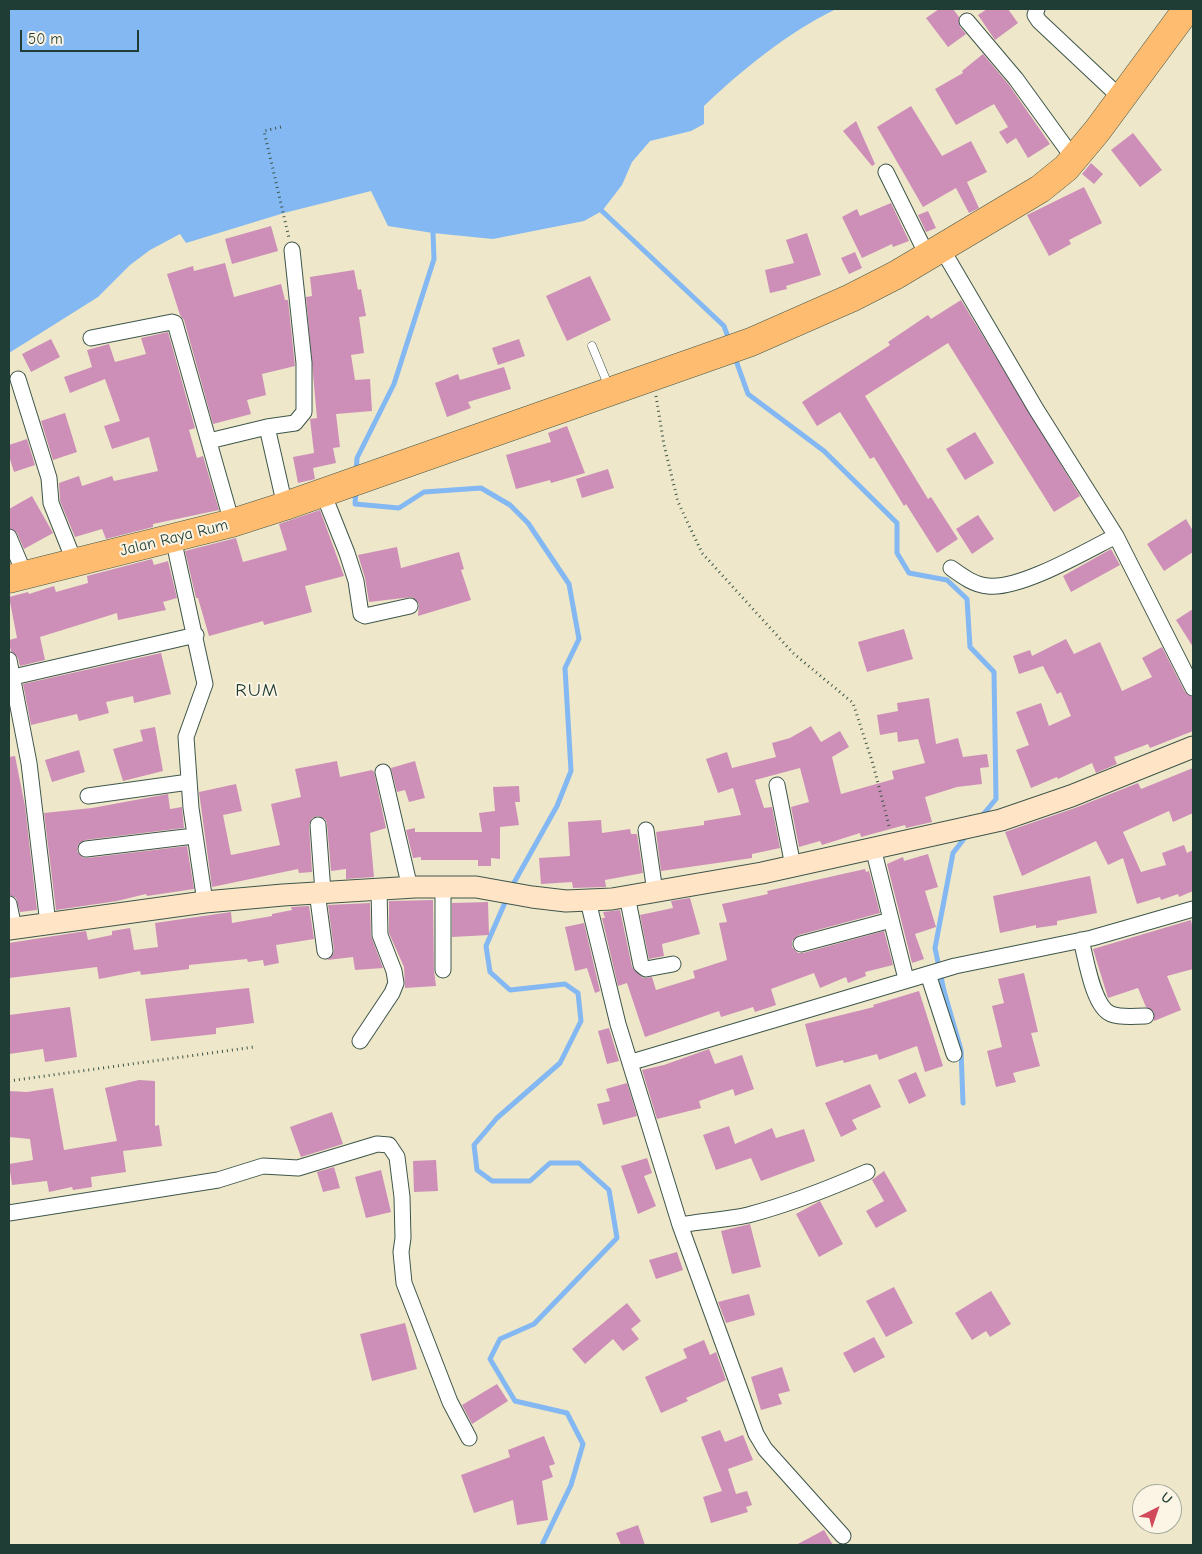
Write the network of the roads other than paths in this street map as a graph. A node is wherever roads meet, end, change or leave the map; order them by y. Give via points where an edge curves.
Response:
1 (1037, 9) edge
2 (1187, 17) edge
3 (967, 21) dead end
4 (1122, 99) junction
5 (1074, 159) junction
6 (886, 172) dead end
7 (292, 250) road end
8 (935, 253) junction
9 (91, 338) dead end
10 (592, 346) dead end
11 (18, 379) dead end
12 (611, 392) junction
13 (267, 427) junction
14 (209, 442) junction
15 (330, 490) junction
16 (285, 506) junction
17 (232, 523) junction
18 (1116, 536) junction
19 (9, 537) edge
20 (173, 538) junction
21 (75, 563) junction
22 (951, 568) dead end
23 (17, 577) edge
24 (410, 606) dead end
25 (196, 635) junction
26 (9, 660) edge
27 (11, 677) edge
28 (1193, 688) edge
29 (1193, 747) edge
30 (383, 772) dead end
31 (189, 782) junction
32 (777, 785) dead end
33 (88, 796) dead end
34 (318, 825) dead end
35 (646, 830) dead end
36 (194, 836) junction
37 (873, 848) junction
38 (86, 849) dead end
39 (792, 866) junction
40 (443, 887) junction
41 (410, 888) junction
42 (379, 889) junction
43 (320, 892) junction
44 (655, 892) junction
45 (627, 896) junction
46 (588, 901) junction
47 (205, 902) junction
48 (9, 904) edge
49 (1193, 909) edge
50 (891, 920) junction
51 (48, 924) junction
52 (11, 928) edge
53 (1081, 940) junction
54 (800, 944) dead end
55 (324, 951) dead end
56 (673, 964) dead end
57 (443, 970) dead end
58 (931, 972) junction
59 (906, 979) junction
60 (1146, 1016) dead end
61 (360, 1041) dead end
62 (954, 1054) dead end
63 (632, 1062) junction
64 (867, 1172) dead end
65 (9, 1213) edge
66 (680, 1225) junction
67 (469, 1438) dead end
68 (843, 1536) dead end

1 - 4 street via 1035,15 1039,21
2 - 4 highway, Jalan Raya Rum
3 - 5 street via 1016,79
4 - 5 highway, Jalan Raya Rum
5 - 8 highway, Jalan Raya Rum via 1040,189
6 - 8 street
7 - 13 street via 304,363 304,412 295,422
8 - 12 highway, Jalan Raya Rum via 851,298 751,342
8 - 18 street
9 - 14 street via 175,323
10 - 12 lane
11 - 21 street via 51,483 51,503
12 - 15 highway, Jalan Raya Rum
13 - 14 street
13 - 16 street
14 - 17 street
15 - 16 highway, Jalan Raya Rum
15 - 24 street via 356,581 361,614 366,616
16 - 17 highway, Jalan Raya Rum
17 - 20 highway, Jalan Raya Rum
18 - 22 street via 1013,584 988,586 975,583
18 - 28 street
19 - 23 street
20 - 21 highway, Jalan Raya Rum
20 - 25 street
21 - 23 highway, Jalan Raya Rum
25 - 27 street
25 - 31 street via 205,684 186,737
26 - 27 street
27 - 51 street via 29,763
29 - 37 street via 1071,796 1000,820
30 - 41 street
31 - 33 street
31 - 36 street
32 - 39 street
34 - 43 street
35 - 44 street
36 - 38 street
36 - 47 street
37 - 39 street
37 - 50 street
39 - 44 street
40 - 41 street
40 - 46 street via 476,887 532,897
40 - 57 street
41 - 42 street
42 - 43 street
42 - 61 street via 380,935 396,983
43 - 47 street
43 - 55 street
44 - 45 street
45 - 46 street
45 - 56 street via 641,965 646,969
46 - 63 street via 616,1014
47 - 51 street
48 - 52 street
49 - 53 street
50 - 54 street
50 - 59 street
51 - 52 street
53 - 58 street
53 - 60 street via 1093,988 1109,1014
58 - 59 street
58 - 62 street
59 - 63 street
63 - 66 street
64 - 66 street via 778,1207
65 - 67 street via 218,1180 263,1166 298,1168 377,1144 389,1145 397,1157 402,1197 400,1252 404,1283 450,1402
66 - 68 street via 759,1441

